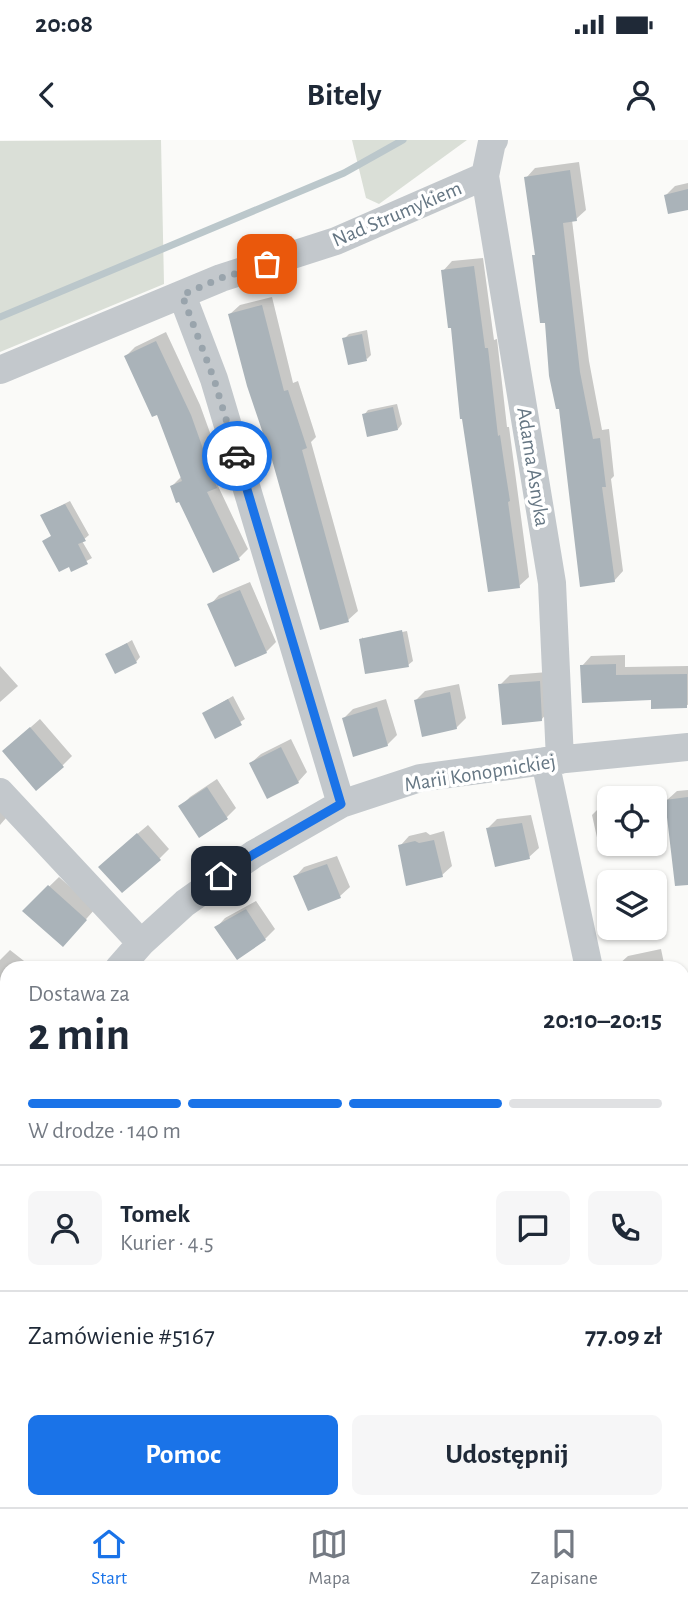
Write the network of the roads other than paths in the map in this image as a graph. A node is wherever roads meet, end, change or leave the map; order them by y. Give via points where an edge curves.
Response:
1 (494, 140) edge
2 (485, 176) junction
3 (182, 295) junction
4 (0, 370) edge
5 (688, 747) edge
6 (552, 761) junction
7 (0, 792) edge
8 (341, 804) junction
9 (141, 943) junction
10 (125, 961) edge
11 (588, 961) edge

1 - 2 street, Nad Strumykiem
2 - 3 street, Nad Strumykiem via 336,241
2 - 6 street, Adama Asnyka via 552,583
3 - 4 street, Nad Strumykiem
3 - 8 street via 214,379
5 - 6 street, Marii Konopnickiej
6 - 8 street, Marii Konopnickiej via 420,778
6 - 11 street, Adama Asnyka
7 - 9 street
8 - 9 street, Marii Konopnickiej via 221,876
9 - 10 street, Marii Konopnickiej

